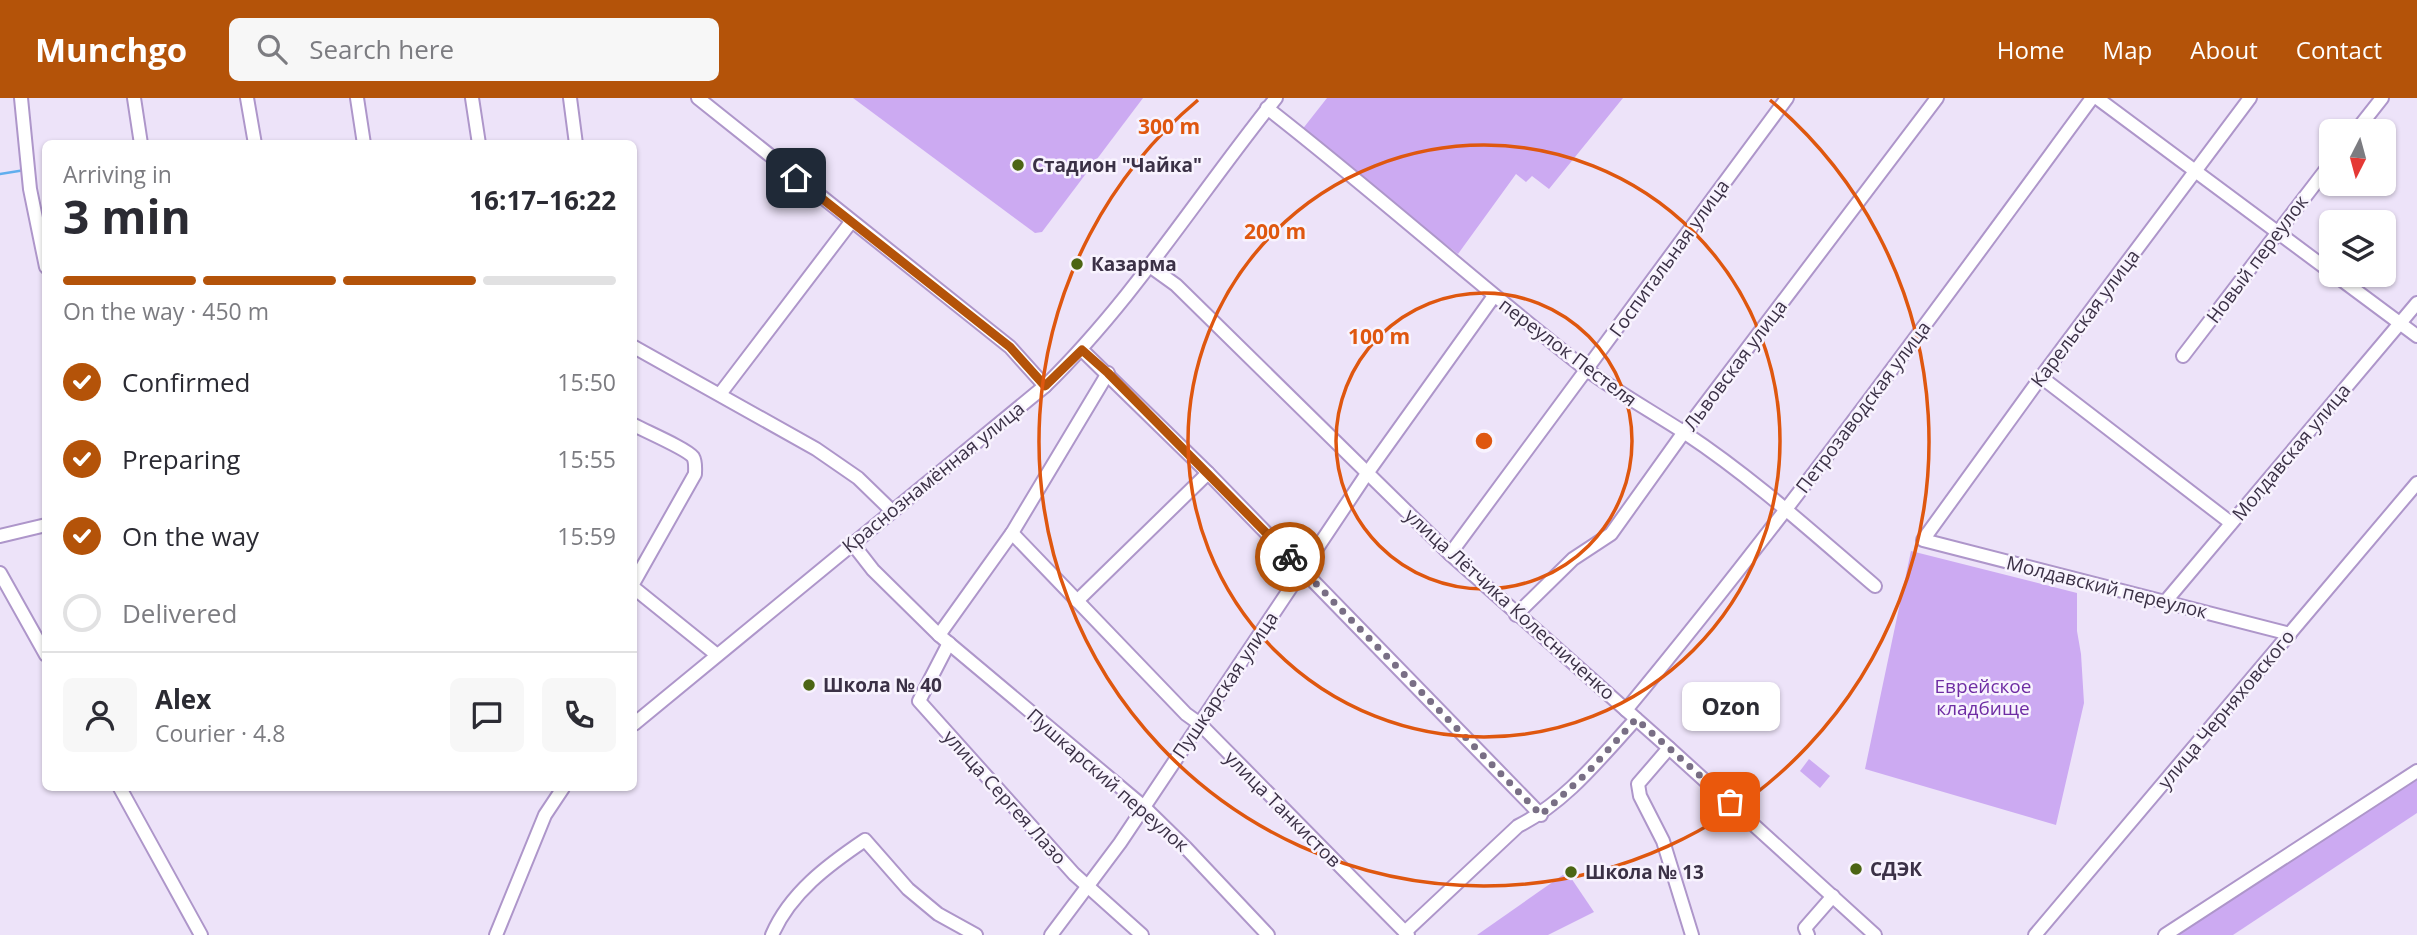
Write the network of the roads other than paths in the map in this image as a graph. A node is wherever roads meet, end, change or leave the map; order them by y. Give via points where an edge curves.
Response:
1 (21, 98) edge
2 (134, 98) edge
3 (247, 98) edge
4 (357, 98) edge
5 (472, 98) edge
6 (570, 98) edge
7 (698, 98) edge
8 (1787, 98) edge
9 (1937, 98) edge
10 (2092, 98) edge
11 (2097, 98) edge
12 (2250, 98) edge
13 (2382, 98) edge
14 (1271, 103) edge
15 (2365, 119) edge
16 (140, 140) edge
17 (253, 140) edge
18 (363, 140) edge
19 (478, 140) edge
20 (575, 140) edge
21 (2195, 171) junction
22 (2319, 178) edge
23 (851, 222) junction
24 (2277, 231) junction
25 (42, 247) edge
26 (2319, 263) edge
27 (1151, 267) junction
28 (2351, 287) edge
29 (1493, 296) junction
30 (2417, 303) edge
31 (2400, 323) junction
32 (2417, 336) edge
33 (637, 349) edge
34 (1082, 350) junction
35 (2183, 356) dead end
36 (1587, 369) junction
37 (1108, 373) junction
38 (2041, 377) junction
39 (1045, 386) junction
40 (720, 394) junction
41 (637, 427) edge
42 (1684, 432) junction
43 (1368, 472) junction
44 (1208, 473) junction
45 (2417, 483) edge
46 (1785, 509) junction
47 (891, 511) junction
48 (2231, 523) junction
49 (42, 526) edge
50 (1012, 533) junction
51 (0, 536) edge
52 (1923, 540) joint
53 (852, 543) junction
54 (1450, 554) junction
55 (1303, 570) junction
56 (0, 573) edge
57 (637, 577) edge
58 (1875, 586) dead end
59 (637, 590) edge
60 (1077, 601) junction
61 (2165, 601) junction
62 (1516, 615) junction
63 (2290, 634) junction
64 (944, 639) junction
65 (42, 647) edge
66 (717, 655) junction
67 (1631, 714) junction
68 (637, 722) edge
69 (1200, 724) junction
70 (1669, 748) junction
71 (2417, 771) edge
72 (122, 791) edge
73 (561, 791) edge
74 (1144, 807) junction
75 (1541, 815) junction
76 (1089, 885) junction
77 (1833, 896) junction
78 (1406, 933) edge
79 (201, 935) edge
80 (496, 935) edge
81 (772, 935) edge
82 (976, 935) edge
83 (1051, 935) edge
84 (1142, 935) edge
85 (1268, 935) edge
86 (1692, 935) edge
87 (1808, 935) edge
88 (1875, 935) edge
89 (2035, 935) edge
90 (2165, 935) edge

1 - 25 street via 30,188
2 - 16 street
3 - 17 street
4 - 18 street
5 - 19 street
6 - 20 street
7 - 23 street
8 - 36 street, Госпитальная улица
9 - 42 street, Львовская улица
10 - 46 street, Петрозаводская улица via 1857,419
11 - 21 street
12 - 21 street, Карельская улица
13 - 15 street
14 - 27 street, Краснознамённая улица
14 - 29 street, переулок Пестеля
21 - 24 street
21 - 38 street, Карельская улица
22 - 24 street, Новый переулок
23 - 39 street via 1010,347
23 - 40 street
24 - 26 street
24 - 35 street, Новый переулок
27 - 34 street, Краснознамённая улица
27 - 43 street, улица Лётчика Колесниченко
28 - 31 street
29 - 36 street, переулок Пестеля
29 - 43 street, Пушкарская улица
30 - 31 street, Молдавская улица
31 - 32 street
31 - 48 street, Молдавская улица
33 - 40 street
34 - 37 street
34 - 39 street, Краснознамённая улица
36 - 42 street, переулок Пестеля
36 - 54 street, Госпитальная улица
37 - 44 street
37 - 50 street
38 - 48 street
38 - 52 street, Карельская улица
39 - 47 street, Краснознамённая улица
40 - 47 street via 816,449 858,478
41 - 57 street via 693,457 696,466
42 - 46 street, переулок Пестеля
42 - 62 street, Львовская улица via 1611,534 1573,559
43 - 54 street, улица Лётчика Колесниченко
43 - 55 street, Пушкарская улица
44 - 55 street
44 - 60 street
45 - 63 street, улица Черняховского
46 - 58 street, переулок Пестеля
46 - 67 street, Петрозаводская улица
47 - 53 street, Краснознамённая улица
48 - 61 street, Молдавская улица
49 - 51 street
50 - 60 street, улица Танкистов
50 - 64 street
52 - 61 street, Молдавский переулок
53 - 64 street, Пушкарский переулок via 873,570
53 - 66 street, Краснознамённая улица
54 - 62 street, улица Лётчика Колесниченко
55 - 69 street, Пушкарская улица
55 - 75 street
56 - 65 street
59 - 66 street
60 - 69 street, улица Танкистов
61 - 63 street, Молдавский переулок
62 - 67 street, улица Лётчика Колесниченко
63 - 89 street, улица Черняховского
64 - 74 street, Пушкарский переулок
64 - 76 street, улица Сергея Лазо via 919,701 1039,837
66 - 68 street, Краснознамённая улица
67 - 70 street, улица Лётчика Колесниченко
67 - 75 street, Петрозаводская улица via 1588,772
69 - 74 street, Пушкарская улица
69 - 78 street, улица Танкистов
70 - 77 street, улица Лётчика Колесниченко
70 - 86 street via 1638,784 1663,841
71 - 90 street
72 - 79 street
73 - 80 street via 545,815
74 - 76 street, Пушкарская улица
74 - 85 street, Пушкарский переулок
75 - 78 street, Петрозаводская улица via 1518,826
76 - 83 street, Пушкарская улица
76 - 84 street, улица Сергея Лазо
77 - 87 street via 1805,928
77 - 88 street, улица Лётчика Колесниченко
81 - 82 street via 803,889 865,840 928,906

